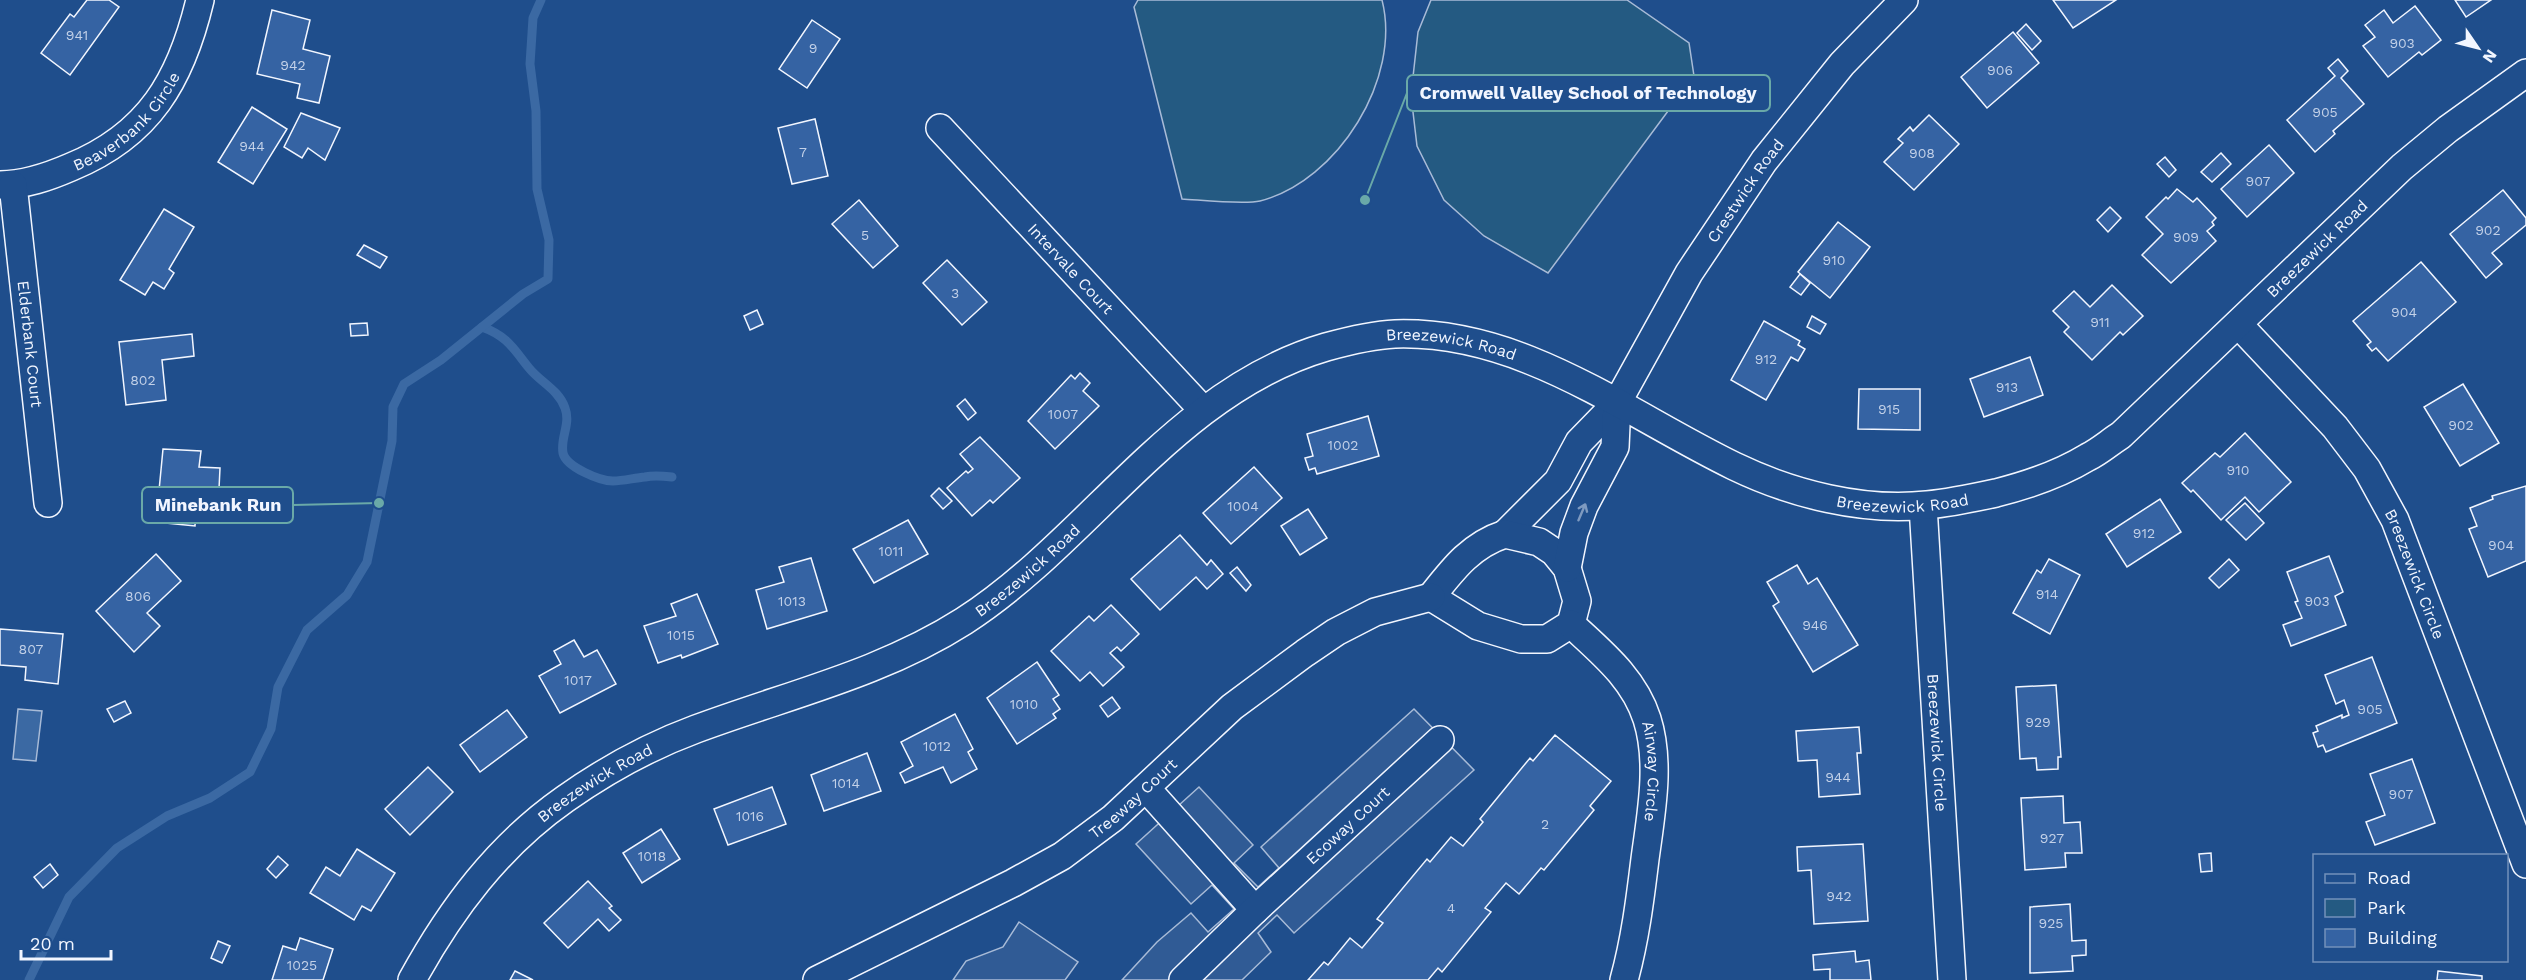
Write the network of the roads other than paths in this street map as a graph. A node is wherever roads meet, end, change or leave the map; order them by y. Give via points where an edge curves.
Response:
1 (200, 0) edge
2 (1904, 0) edge
3 (2526, 73) edge
4 (940, 128) dead end
5 (7, 185) edge
6 (2238, 324) junction
7 (1617, 403) junction
8 (1203, 410) junction
9 (48, 503) dead end
10 (1923, 506) junction
11 (1505, 534) junction
12 (1567, 568) junction
13 (1431, 597) junction
14 (1571, 624) junction
15 (1440, 740) dead end
16 (1146, 788) junction
17 (2526, 864) edge
18 (1255, 910) junction
19 (412, 980) edge
20 (816, 980) edge
21 (1183, 980) edge
22 (1624, 980) edge
23 (1952, 980) edge

1 - 5 street, Beaverbank Circle via 173,79 140,124 92,159 42,178
2 - 7 street, Crestwick Road via 1842,64 1764,161 1689,273
3 - 6 street, Breezewick Road via 2402,167
4 - 8 street, Intervale Court
5 - 9 street, Elderbank Court
6 - 10 street, Breezewick Road via 2144,415 2087,458 2017,488
6 - 17 street, Breezewick Circle via 2335,427 2367,469 2389,510
7 - 8 street, Breezewick Road via 1531,360 1488,345 1437,335 1391,334 1305,354 1268,369
7 - 10 street, Breezewick Road via 1767,480 1836,500
7 - 11 street, Crestwick Road via 1579,442 1558,481
12 -> 7 street, Crestwick Road via 1580,515 1615,447
8 - 19 street, Breezewick Road via 1027,572 964,621 888,663 644,751 561,801 520,835 457,905
10 - 23 street, Breezewick Circle
11 - 12 street via 1539,542
11 - 13 street via 1486,540 1468,555
12 - 14 street via 1577,601
13 - 14 street via 1478,626 1521,639 1547,639
13 - 16 street, Treeway Court via 1375,612 1336,632 1232,707
14 - 22 street, Airway Circle via 1609,658 1629,683 1647,718 1653,753 1653,801 1635,940
15 - 18 street, Ecoway Court
16 - 18 street
16 - 20 street, Treeway Court via 1113,819 1062,856
18 - 21 street, Ecoway Court

